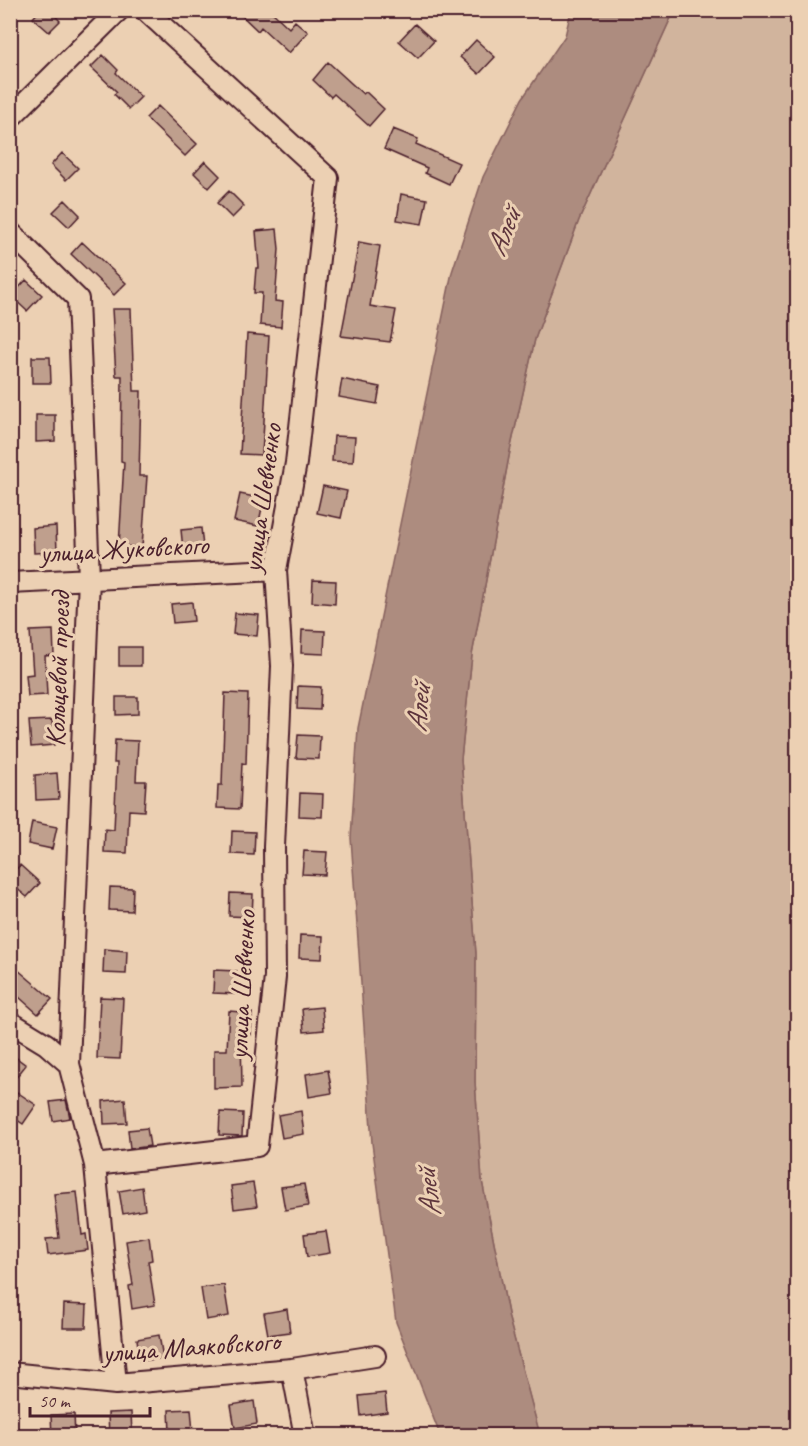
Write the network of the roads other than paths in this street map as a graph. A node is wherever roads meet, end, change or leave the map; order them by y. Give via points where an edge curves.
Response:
1 (118, 10) edge
2 (145, 10) edge
3 (10, 118) edge
4 (10, 232) edge
5 (276, 570) junction
6 (89, 578) junction
7 (10, 583) edge
8 (10, 1022) edge
9 (69, 1064) junction
10 (95, 1165) junction
11 (375, 1356) dead end
12 (292, 1369) junction
13 (10, 1373) edge
14 (116, 1384) junction
15 (305, 1436) edge

1 - 3 street
2 - 5 street, улица Шевченко via 328,178 296,463
4 - 6 street, Кольцевой проезд via 78,298
5 - 6 street, улица Жуковского
5 - 10 street, улица Шевченко via 282,666 274,847 275,978 257,1146
6 - 7 street, улица Жуковского
6 - 9 street, Кольцевой проезд
8 - 9 street
9 - 10 street, Кольцевой проезд
10 - 14 street, Кольцевой проезд
11 - 12 street, улица Маяковского
12 - 14 street, улица Маяковского
12 - 15 street
13 - 14 street, улица Маяковского

